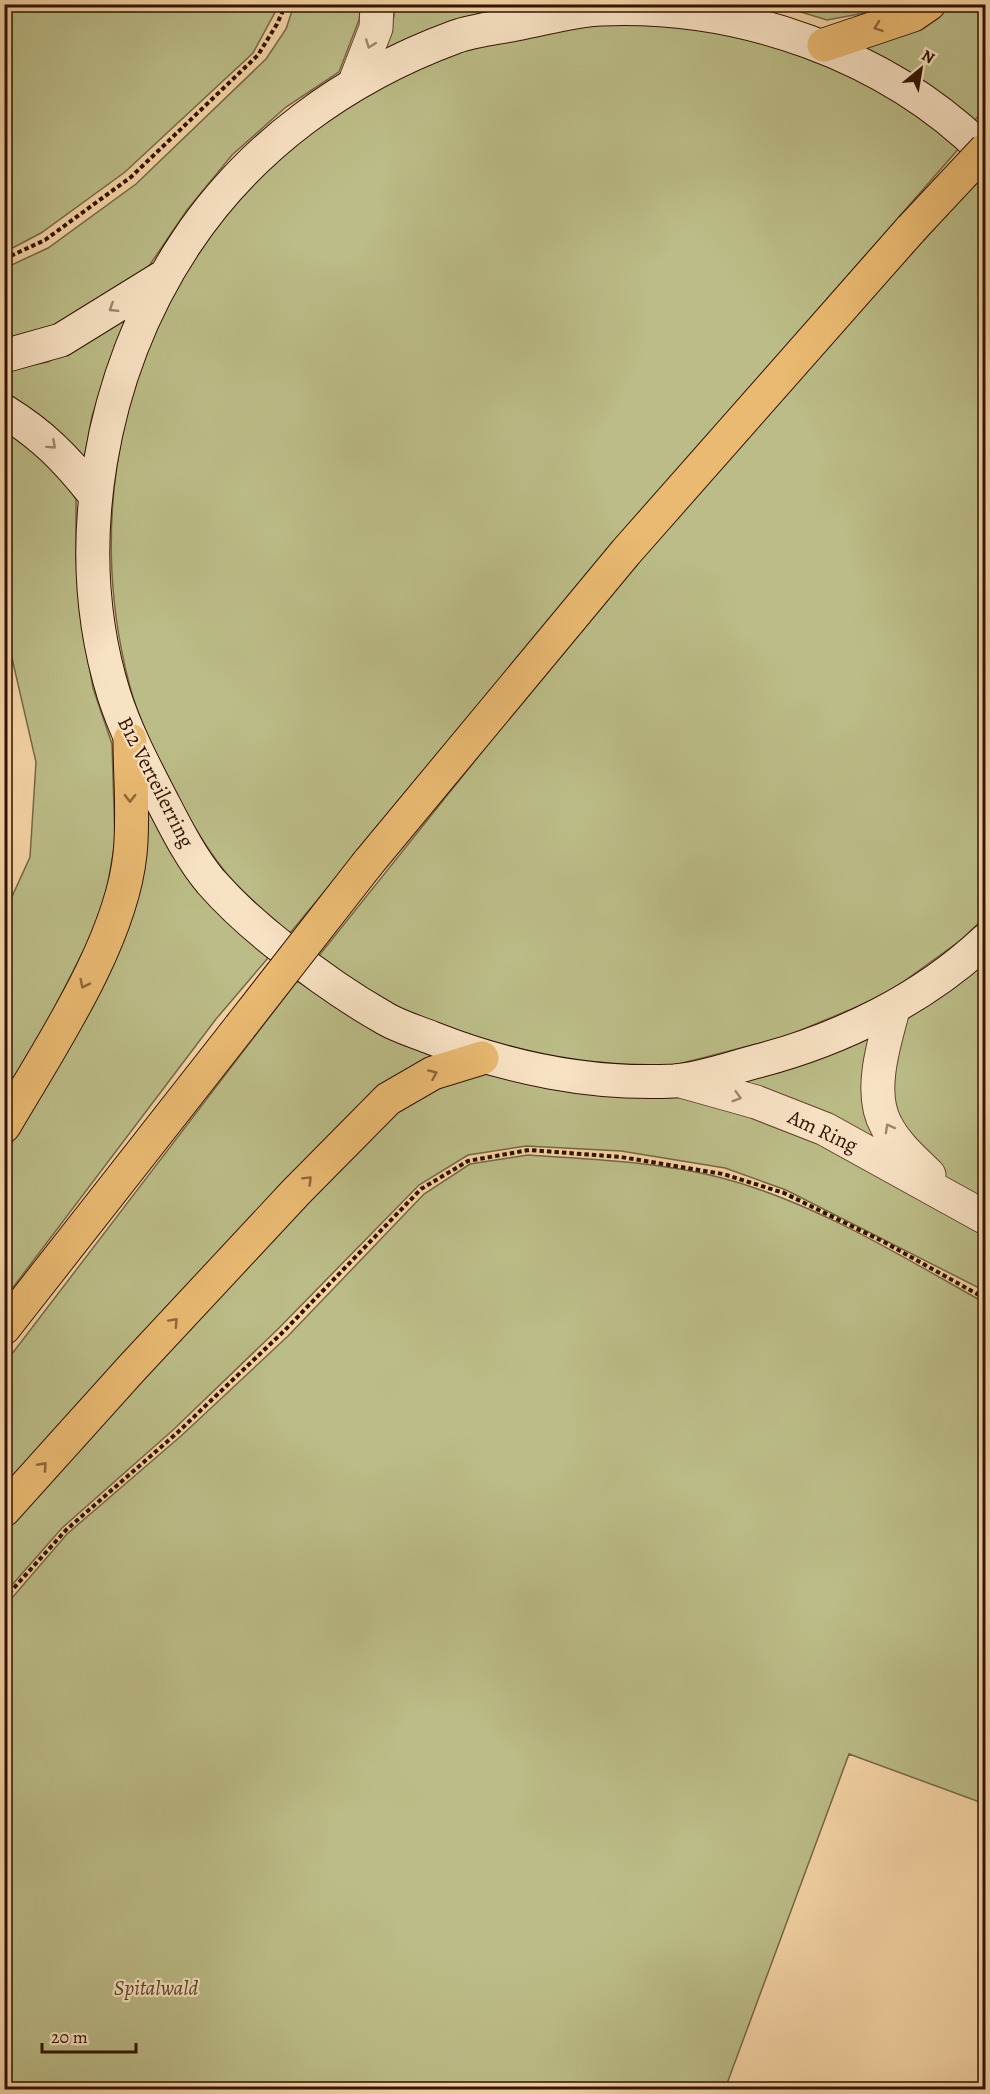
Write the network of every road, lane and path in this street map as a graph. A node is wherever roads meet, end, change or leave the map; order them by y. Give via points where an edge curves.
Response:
1 (286, 4) edge
2 (378, 4) edge
3 (929, 4) edge
4 (588, 7) edge
5 (824, 45) junction
6 (356, 82) junction
7 (986, 151) edge
8 (4, 259) edge
9 (163, 278) junction
10 (4, 356) edge
11 (4, 411) edge
12 (94, 494) junction
13 (130, 740) junction
14 (986, 940) edge
15 (893, 1010) junction
16 (482, 1058) junction
17 (681, 1081) junction
18 (4, 1126) edge
19 (956, 1201) junction
20 (986, 1218) edge
21 (986, 1299) edge
22 (4, 1328) edge
23 (4, 1510) edge
24 (4, 1599) edge

1 - 8 path via 258,55 131,177 45,240
2 -> 6 main road via 376,28
3 -> 5 main road via 913,15
4 - 5 main road, B12 Verteilerring via 729,20
4 - 6 main road, B12 Verteilerring via 460,35
5 - 7 main road, B12 Verteilerring via 898,84
6 - 9 main road, B12 Verteilerring via 298,121 246,167 201,219
7 - 22 main road, bridge via 911,229 626,552 368,863
9 -> 10 main road via 61,340
9 - 12 main road, B12 Verteilerring via 128,359 109,422
11 -> 12 main road via 58,450
12 - 13 main road, B12 Verteilerring via 98,626 112,690
13 - 16 main road, B12 Verteilerring via 178,832 209,880 250,922 308,969 390,1022
13 -> 18 main road via 130,854 117,917 64,1023
14 - 15 main road, B12 Verteilerring
15 - 17 main road, B12 Verteilerring via 792,1052
19 -> 15 main road, Am Ring via 899,1144 885,1123 879,1065
16 - 17 main road, B12 Verteilerring via 614,1081
23 -> 16 main road via 130,1369 388,1099 433,1073
17 -> 19 main road, Am Ring via 756,1102 825,1129
19 - 20 main road, Am Ring
21 - 24 path via 884,1242 784,1193 723,1174 621,1157 529,1150 468,1161 421,1189 284,1331 177,1433 66,1530

